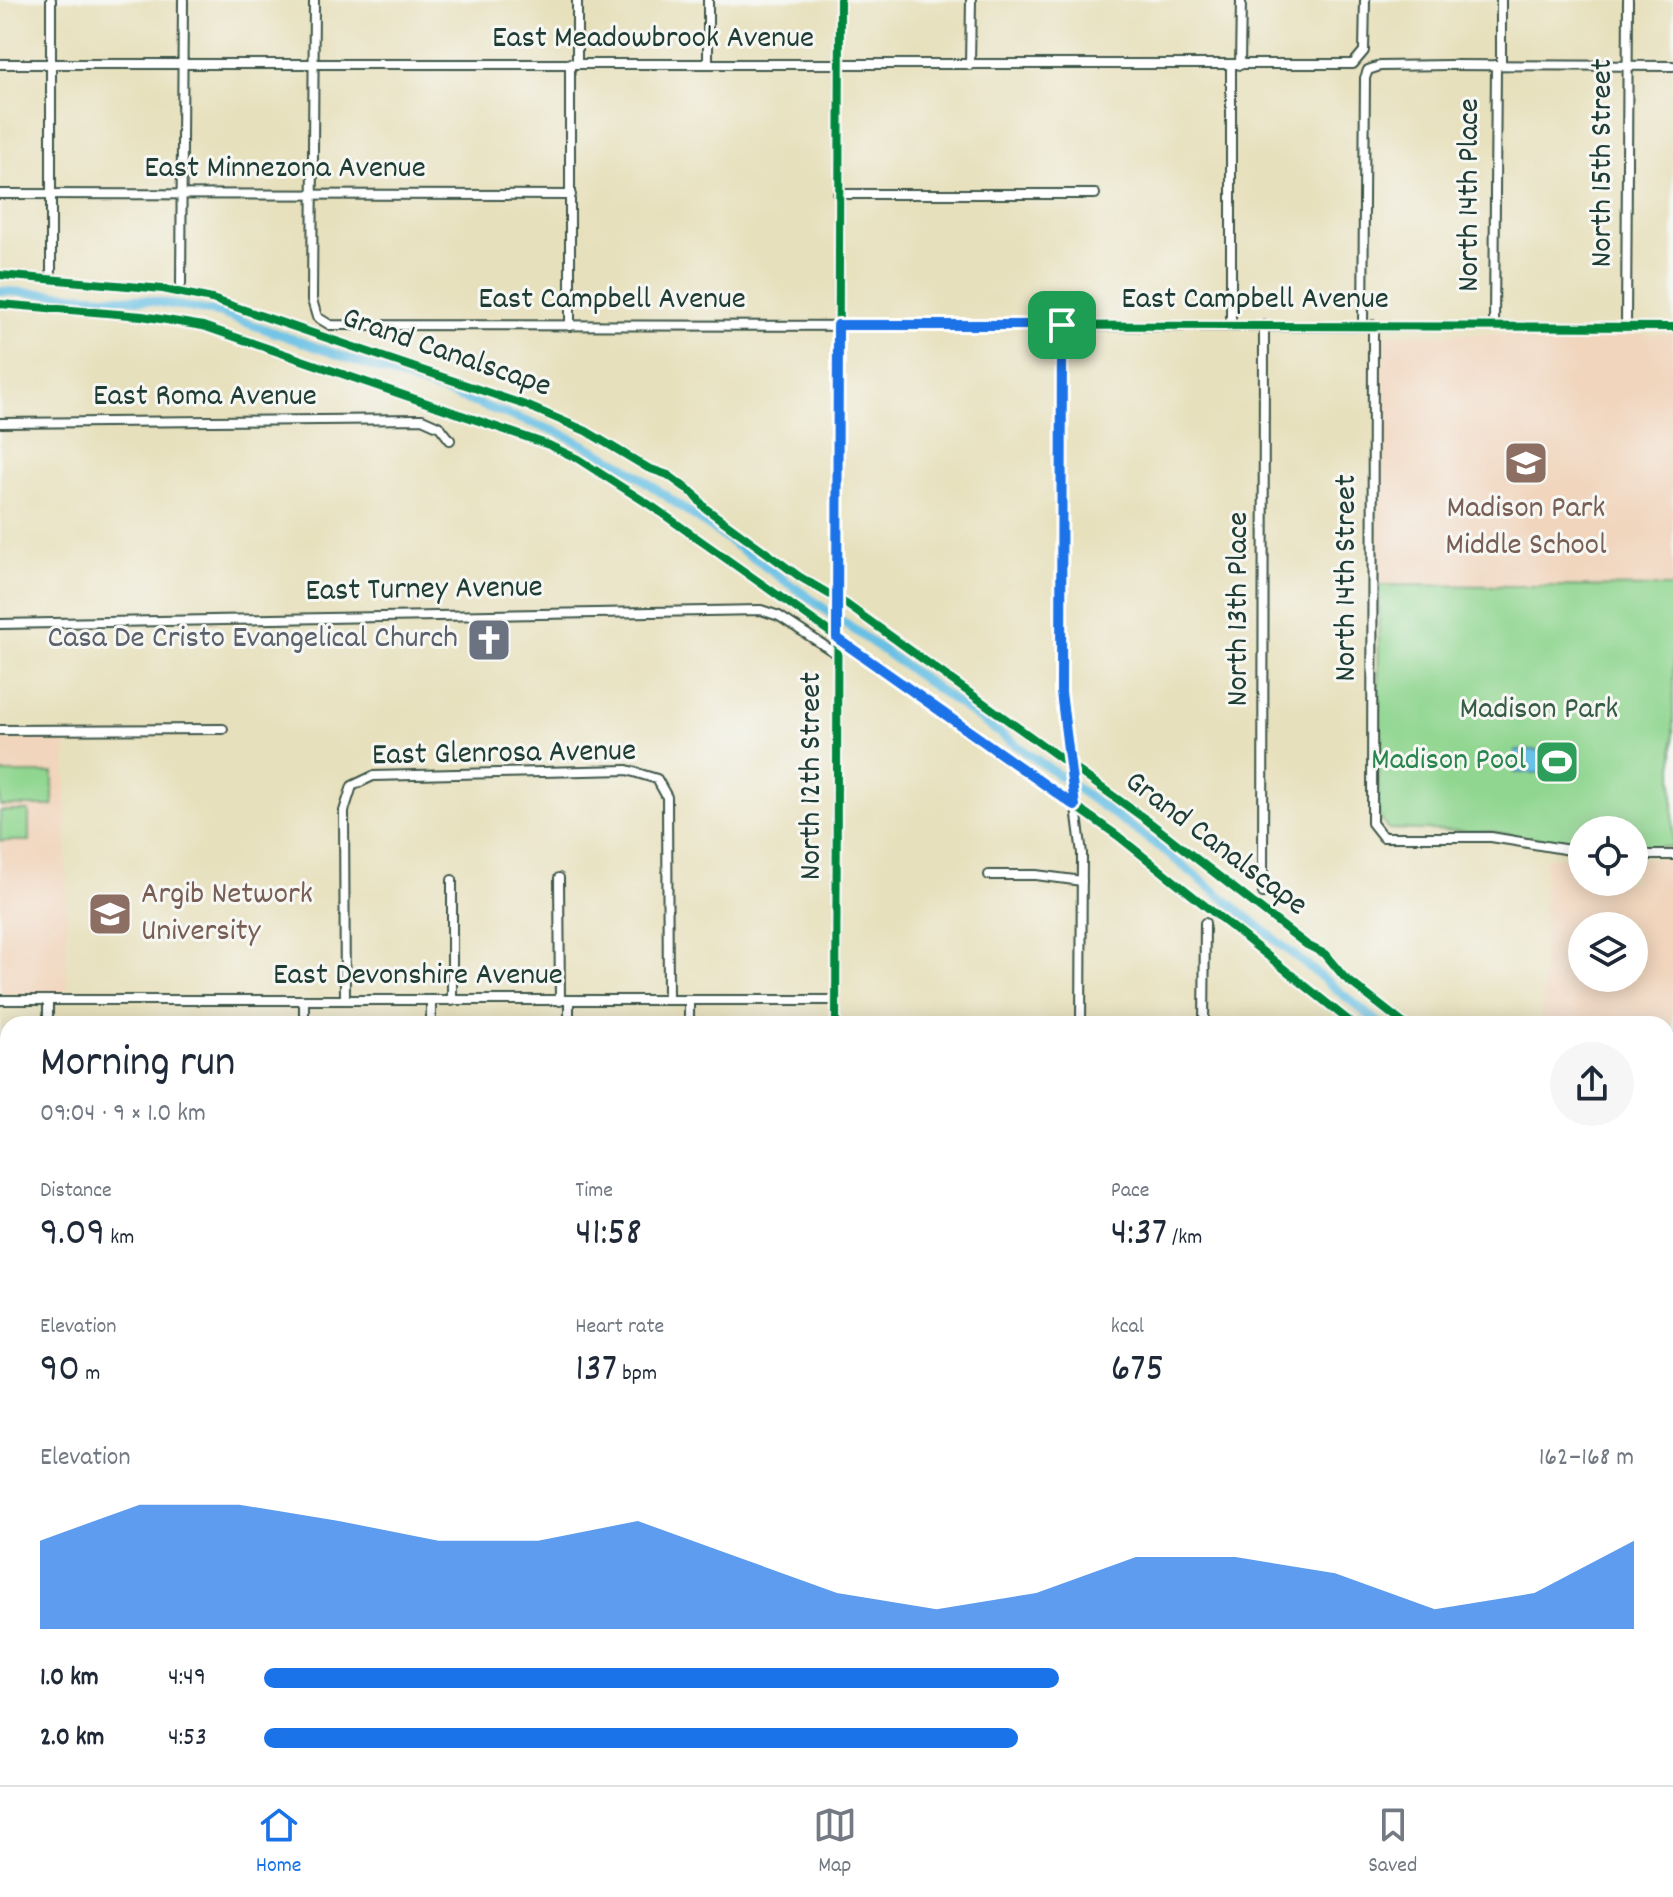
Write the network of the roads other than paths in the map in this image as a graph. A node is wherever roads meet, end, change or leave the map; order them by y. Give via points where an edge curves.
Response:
1 (51, 0) edge
2 (183, 0) edge
3 (314, 0) edge
4 (577, 0) edge
5 (708, 0) edge
6 (840, 0) edge
7 (971, 0) edge
8 (1241, 0) edge
9 (1365, 0) edge
10 (1501, 0) edge
11 (1628, 0) edge
12 (314, 63) junction
13 (573, 63) junction
14 (0, 64) edge
15 (51, 64) junction
16 (183, 64) junction
17 (708, 64) junction
18 (839, 64) junction
19 (970, 65) junction
20 (1236, 65) junction
21 (1499, 65) junction
22 (1628, 66) junction
23 (1673, 66) edge
24 (0, 194) edge
25 (51, 194) junction
26 (183, 194) junction
27 (313, 194) junction
28 (838, 194) junction
29 (1095, 194) dead end
30 (571, 195) junction
31 (51, 271) dead end
32 (181, 284) dead end
33 (838, 325) junction
34 (1062, 325) junction
35 (1231, 325) junction
36 (1264, 325) junction
37 (1363, 325) junction
38 (1373, 325) junction
39 (1494, 325) junction
40 (570, 326) junction
41 (1626, 327) junction
42 (1673, 327) edge
43 (0, 423) edge
44 (450, 440) dead end
45 (0, 624) edge
46 (837, 654) junction
47 (223, 729) dead end
48 (0, 730) edge
49 (1568, 850) edge
50 (1648, 855) edge
51 (1673, 855) edge
52 (989, 875) dead end
53 (559, 878) dead end
54 (452, 880) dead end
55 (1082, 881) junction
56 (1263, 893) dead end
57 (1205, 923) dead end
58 (0, 1000) edge
59 (304, 1000) junction
60 (345, 1000) junction
61 (668, 1000) junction
62 (689, 1000) junction
63 (836, 1000) junction
64 (48, 1001) junction
65 (431, 1001) junction
66 (452, 1001) junction
67 (564, 1001) junction
68 (48, 1016) edge
69 (304, 1016) edge
70 (431, 1016) edge
71 (567, 1016) edge
72 (689, 1016) edge
73 (836, 1016) edge
74 (1081, 1016) edge
75 (1204, 1016) edge

1 - 15 street
2 - 16 street
3 - 12 street
4 - 13 street
5 - 17 street
6 - 18 street, North 12th Street
7 - 19 street
8 - 20 street
9 - 20 street, East Meadowbrook Avenue via 1359,62
10 - 21 street, North 14th Place
11 - 22 street, North 15th Street
12 - 13 street, East Meadowbrook Avenue
12 - 16 street, East Meadowbrook Avenue
12 - 27 street
13 - 17 street, East Meadowbrook Avenue
13 - 30 street
14 - 15 street, East Meadowbrook Avenue
15 - 16 street, East Meadowbrook Avenue
15 - 25 street
16 - 26 street
17 - 18 street, East Meadowbrook Avenue
18 - 19 street, East Meadowbrook Avenue
18 - 28 street, North 12th Street
19 - 20 street, East Meadowbrook Avenue
20 - 35 street
21 - 22 street
21 - 37 street via 1368,70
21 - 39 street, North 14th Place
22 - 23 street
22 - 41 street, North 15th Street
24 - 25 street, East Minnezona Avenue
25 - 26 street, East Minnezona Avenue
25 - 31 street
26 - 27 street, East Minnezona Avenue
26 - 32 street
27 - 30 street, East Minnezona Avenue
27 - 40 street, East Campbell Avenue via 312,300 320,320 330,325
28 - 29 street
28 - 33 street, North 12th Street
30 - 40 street
33 - 34 street, East Campbell Avenue
33 - 40 street, East Campbell Avenue
33 - 46 street, North 12th Street
34 - 35 street, East Campbell Avenue
34 - 55 street via 1061,692
35 - 36 street, East Campbell Avenue
36 - 37 street, East Campbell Avenue
36 - 56 street, North 13th Place
37 - 38 street, East Campbell Avenue
38 - 39 street, East Campbell Avenue
38 - 49 street, North 14th Street via 1372,823 1383,837 1491,837
39 - 41 street, East Campbell Avenue
41 - 42 street, East Campbell Avenue
43 - 44 street, East Roma Avenue via 422,419 440,427
45 - 46 street, East Turney Avenue via 761,610
46 - 63 street, North 12th Street
47 - 48 street
50 - 51 street
52 - 55 street
53 - 67 street
54 - 66 street
55 - 74 street
57 - 75 street
58 - 64 street, East Devonshire Avenue
59 - 60 street, East Devonshire Avenue
59 - 64 street, East Devonshire Avenue
59 - 69 street
60 - 61 street, East Glenrosa Avenue via 344,805 352,786 373,776 595,770 639,771 657,779 668,808
60 - 65 street, East Devonshire Avenue
61 - 62 street, East Devonshire Avenue
61 - 67 street, East Devonshire Avenue
62 - 63 street, East Devonshire Avenue
62 - 72 street
63 - 73 street, North 12th Street
64 - 68 street
65 - 66 street, East Devonshire Avenue
65 - 70 street
66 - 67 street, East Devonshire Avenue
67 - 71 street

